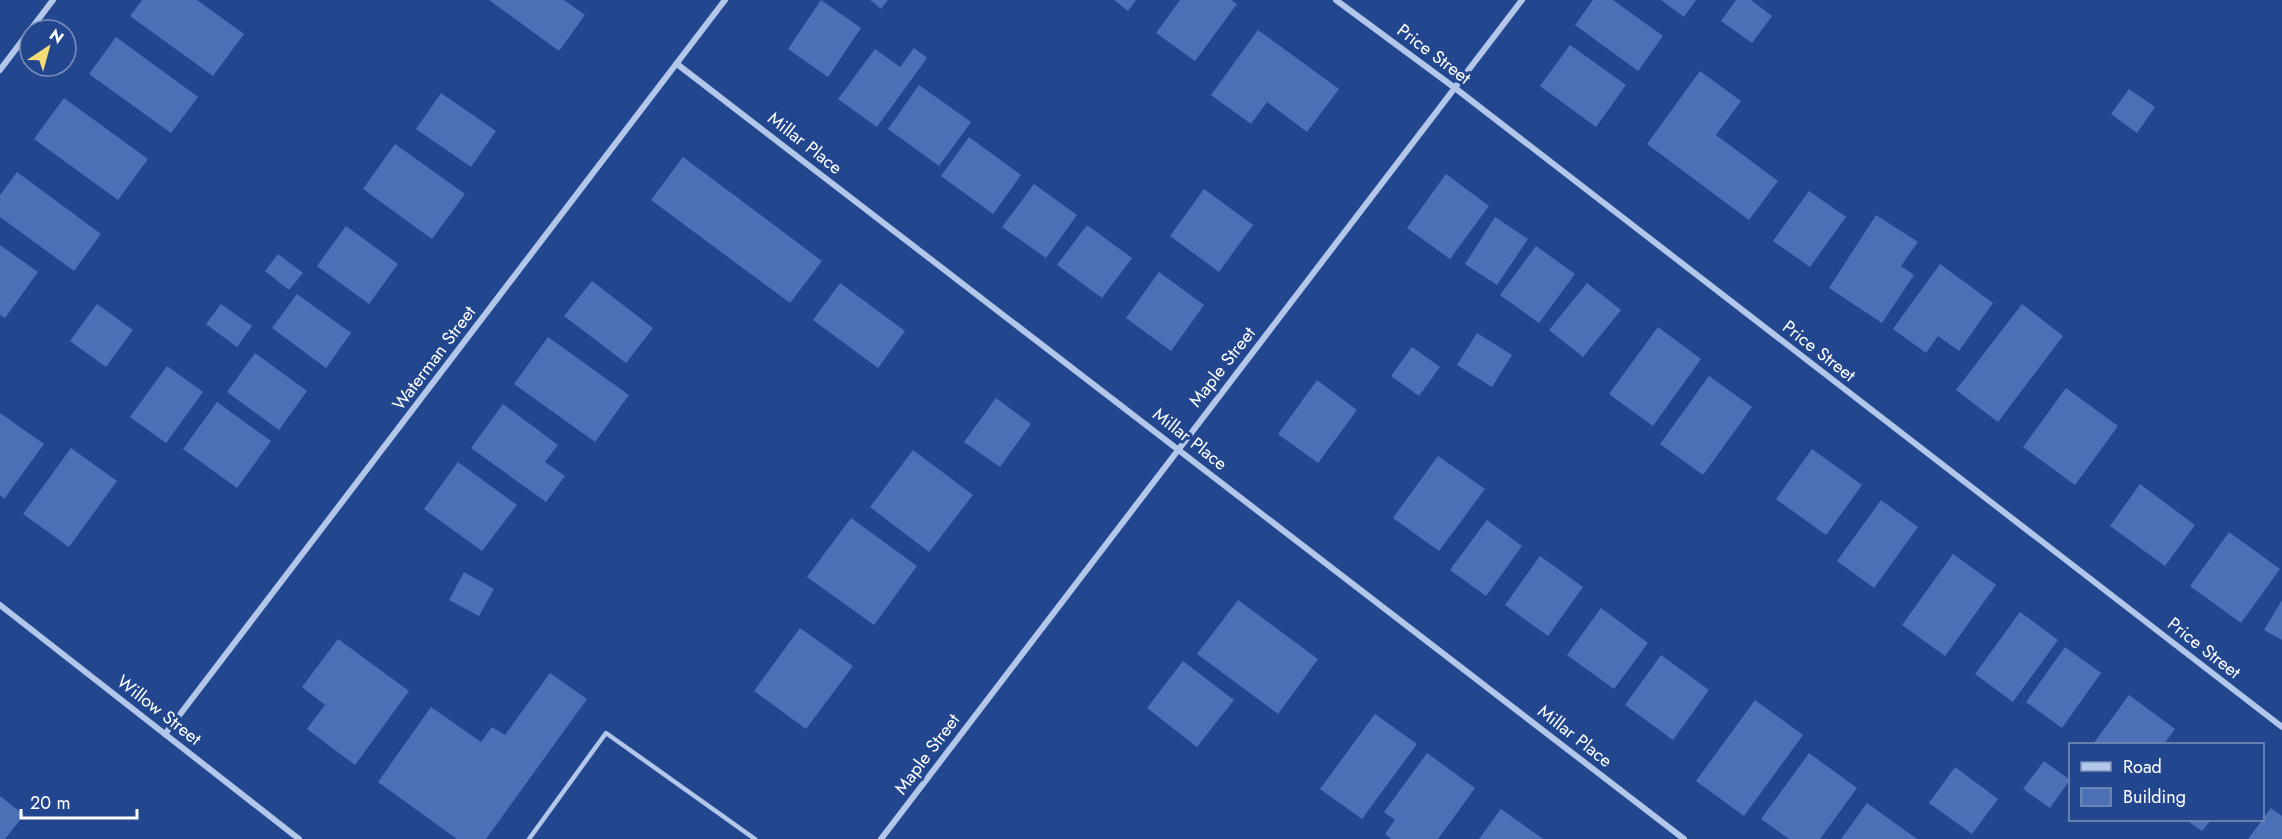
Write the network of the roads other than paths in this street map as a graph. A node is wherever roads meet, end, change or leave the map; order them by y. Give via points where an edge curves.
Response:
1 (52, 0) edge
2 (725, 0) edge
3 (1336, 0) edge
4 (1522, 0) edge
5 (677, 64) junction
6 (0, 70) edge
7 (1455, 88) junction
8 (1178, 449) junction
9 (0, 606) edge
10 (2282, 727) edge
11 (165, 734) junction
12 (299, 839) edge
13 (529, 839) edge
14 (754, 839) edge
15 (881, 839) edge
16 (1684, 839) edge

1 - 6 street
2 - 5 street, Waterman Street
3 - 7 street, Price Street
4 - 7 street, Maple Street
5 - 8 street, Millar Place
5 - 11 street, Waterman Street
7 - 8 street, Maple Street
7 - 10 street, Price Street
8 - 15 street, Maple Street
8 - 16 street, Millar Place
9 - 11 street, Willow Street
11 - 12 street, Willow Street
13 - 14 lane via 606,733

